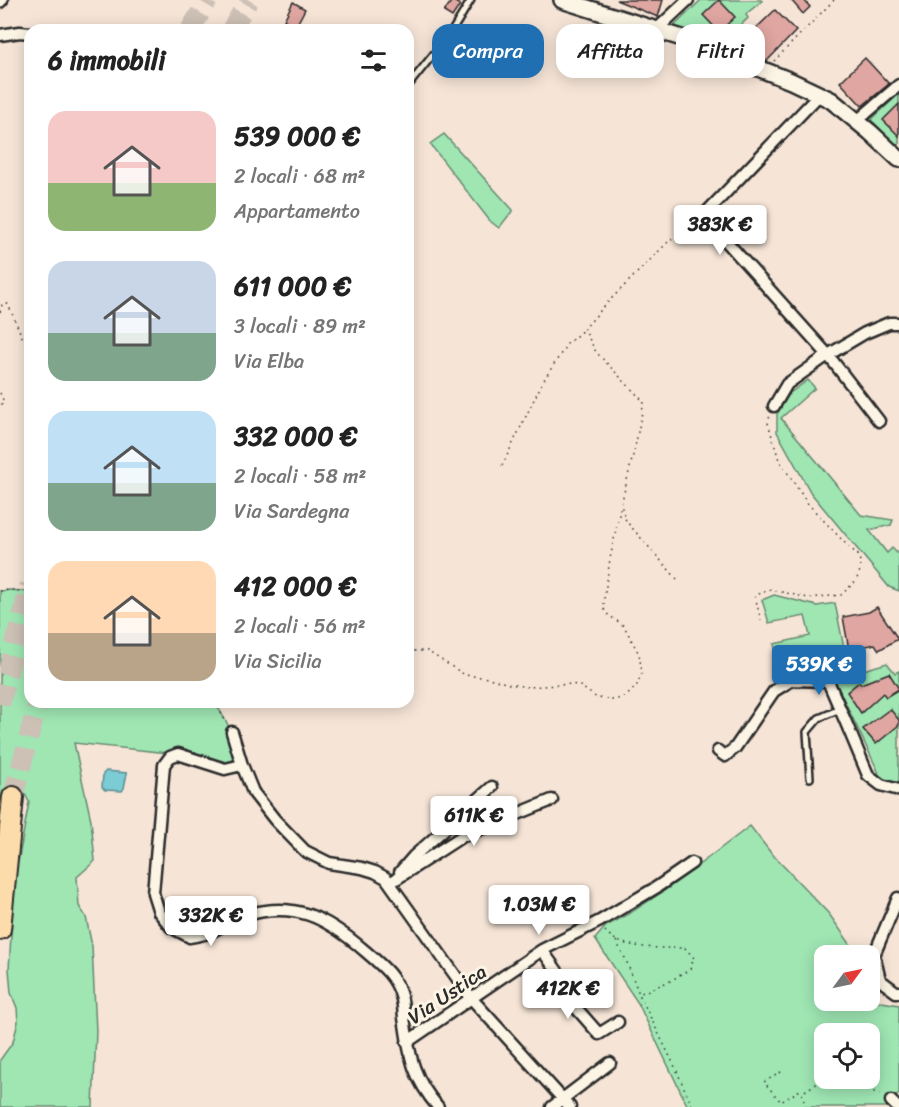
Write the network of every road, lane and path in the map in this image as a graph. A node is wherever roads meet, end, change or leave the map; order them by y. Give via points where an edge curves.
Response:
1 (471, 0) edge
2 (562, 0) edge
3 (688, 0) edge
4 (834, 0) edge
5 (637, 24) edge
6 (662, 24) edge
7 (24, 32) edge
8 (0, 35) edge
9 (765, 69) edge
10 (765, 70) edge
11 (414, 78) edge
12 (899, 85) edge
13 (819, 95) junction
14 (857, 121) junction
15 (899, 159) edge
16 (705, 214) junction
17 (0, 312) edge
18 (899, 323) edge
19 (584, 329) junction
20 (24, 340) edge
21 (828, 356) junction
22 (0, 393) edge
23 (0, 406) edge
24 (774, 406) joint
25 (879, 421) dead end
26 (502, 466) dead end
27 (621, 505) junction
28 (677, 579) dead end
29 (0, 591) edge
30 (24, 591) edge
31 (761, 621) dead end
32 (414, 651) edge
33 (218, 708) edge
34 (840, 709) junction
35 (232, 732) joint
36 (718, 751) dead end
37 (242, 765) junction
38 (810, 778) dead end
39 (492, 787) dead end
40 (899, 790) edge
41 (13, 797) tunnel mouth
42 (552, 800) dead end
43 (692, 863) dead end
44 (390, 883) junction
45 (898, 898) edge
46 (600, 921) junction
47 (0, 929) edge
48 (616, 940) junction
49 (542, 950) junction
50 (899, 992) edge
51 (639, 994) junction
52 (472, 999) junction
53 (618, 1022) dead end
54 (407, 1042) junction
55 (610, 1063) dead end
56 (781, 1072) dead end
57 (802, 1093) junction
58 (566, 1103) edge
59 (894, 1104) edge
60 (438, 1107) edge
61 (552, 1107) edge
62 (694, 1107) edge
63 (805, 1107) edge

1 - 11 lane
2 - 5 street
3 - 6 street
4 - 9 path
7 - 8 street
10 - 13 street
12 - 14 street
13 - 14 street
13 - 16 street
14 - 15 street
16 - 19 path via 670,240
16 - 21 street
17 - 20 path via 2,305 8,304
18 - 21 street via 865,333
19 - 26 path via 567,344 542,383
19 - 27 path via 596,352 644,402
21 - 24 street via 787,384
21 - 25 street
22 - 23 path via 4,402
24 - 31 path via 768,423 779,459 808,504 859,556 861,568 856,581 841,596 808,598 769,589 755,596
27 - 28 path via 626,521
27 - 32 path via 604,609 624,626 639,654 642,672 630,693 612,700 597,698 572,684 509,684 465,675 427,651
29 - 30 path
33 - 35 path
34 - 36 street via 828,681 792,680 774,691 735,748 725,756
34 - 38 lane via 819,718 807,732
34 - 40 street via 868,776 880,785
35 - 37 street
37 - 44 street via 253,792 305,851 329,863 375,872
37 - 54 street via 225,769 178,754 164,765 153,893 159,912 171,927 189,937 261,912 285,910 324,921 389,972 402,997
39 - 44 street via 414,856
41 - 47 highway
42 - 44 street via 461,837
43 - 46 street, Via Ustica
44 - 52 street
45 - 50 street via 874,955 880,980
46 - 48 path
46 - 49 street, Via Ustica
48 - 51 path
48 - 51 path via 648,947 685,948 694,958 690,969
49 - 52 street, Via Ustica
49 - 53 street via 574,995 570,1001 599,1034
51 - 62 path
52 - 54 street, Via Ustica
52 - 58 street
54 - 60 street via 416,1075
55 - 58 street
56 - 57 path via 764,1082 780,1102 800,1090
57 - 59 path via 826,1081 852,1084
57 - 63 path
58 - 61 street

